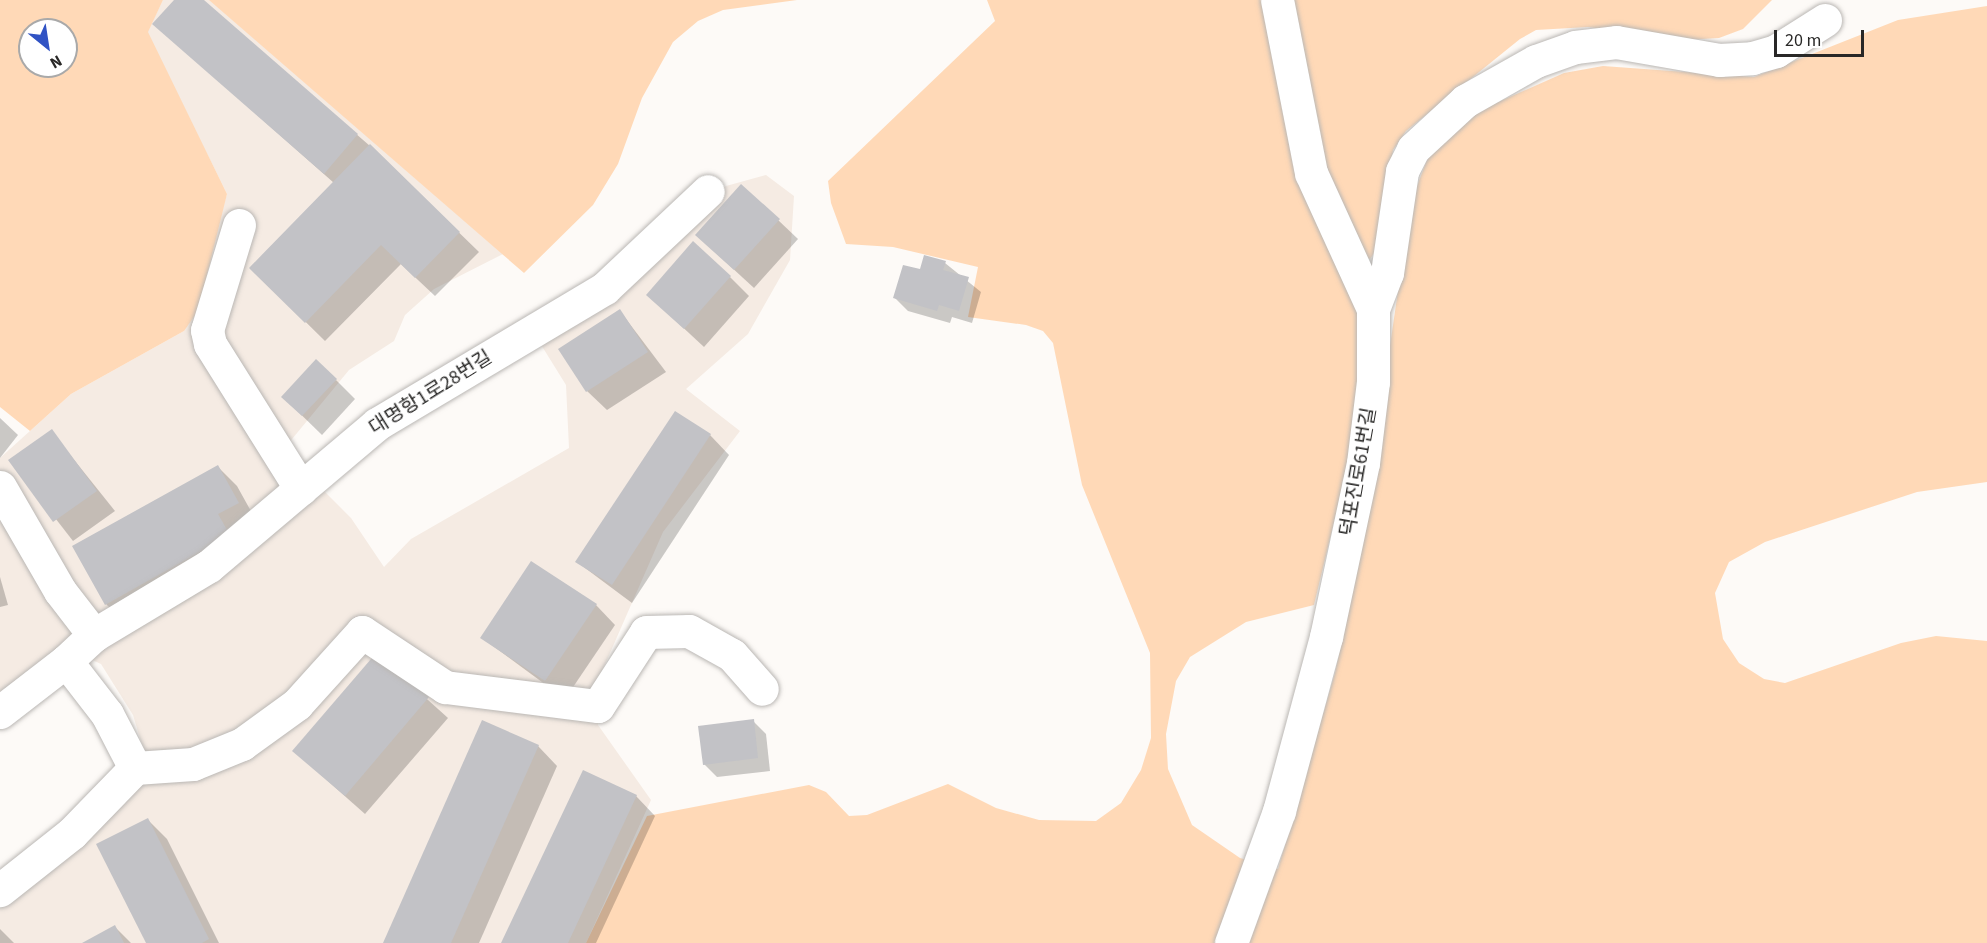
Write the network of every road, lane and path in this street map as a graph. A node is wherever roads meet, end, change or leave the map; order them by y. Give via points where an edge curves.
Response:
1 (1277, 0) edge
2 (1825, 20) dead end
3 (708, 191) dead end
4 (239, 225) dead end
5 (1373, 309) junction
6 (0, 487) edge
7 (301, 489) junction
8 (94, 635) junction
9 (66, 661) junction
10 (762, 689) dead end
11 (0, 712) edge
12 (135, 768) junction
13 (0, 890) edge
14 (1231, 943) edge

1 - 5 street, 덕포진로61번길 via 1311,173
2 - 5 street via 1776,51 1752,58 1719,60 1616,42 1575,47 1536,61 1464,101 1413,149 1402,171 1387,273
3 - 7 street, 대명항1로28번길 via 605,288 376,424
4 - 7 street via 207,330 210,344
5 - 14 street, 덕포진로61번길 via 1370,419 1333,605 1279,811
6 - 8 street via 60,591
7 - 8 street, 대명항1로28번길 via 209,566
8 - 9 street, 대명항1로28번길
9 - 11 street, 대명항1로28번길
9 - 12 street via 106,714
10 - 12 street via 732,655 689,631 646,633 598,706 445,687 362,632 297,704 243,744 193,764
12 - 13 street via 72,833

